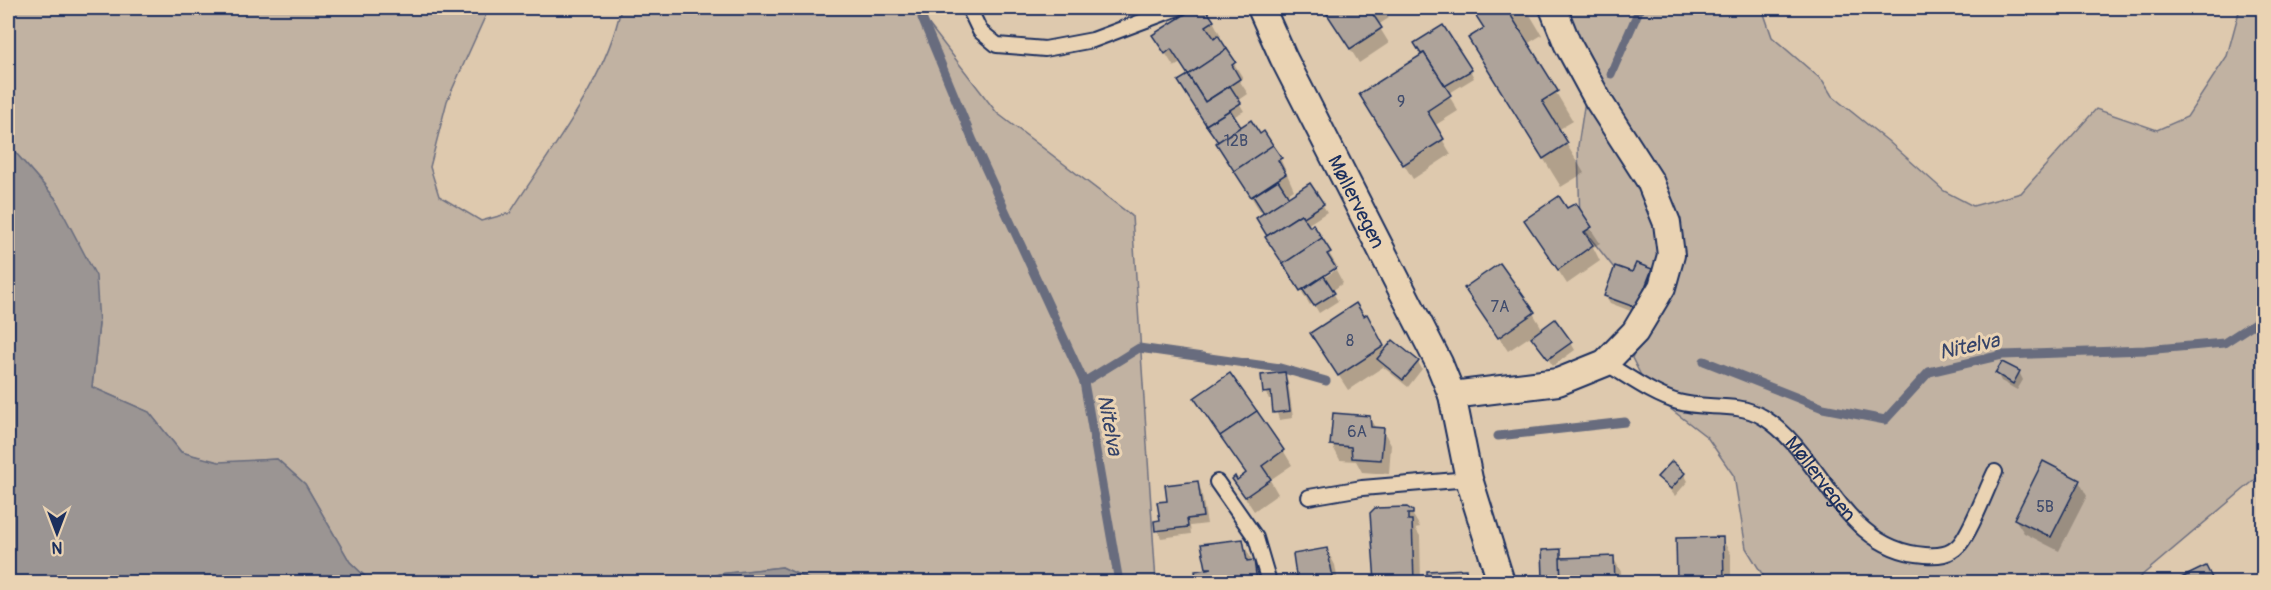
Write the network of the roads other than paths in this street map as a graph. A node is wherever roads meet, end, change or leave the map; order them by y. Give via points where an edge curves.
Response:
1 (969, 8) edge
2 (1178, 8) edge
3 (1262, 8) edge
4 (1553, 8) edge
5 (1605, 363) junction
6 (1452, 395) junction
7 (1995, 472) dead end
8 (1469, 479) junction
9 (1216, 482) dead end
10 (1309, 497) dead end
11 (1269, 582) edge
12 (1501, 582) edge

1 - 2 lane via 980,31 997,45 1045,49 1093,40
3 - 6 street, Møllervegen via 1283,57 1389,259
4 - 5 street via 1567,44 1650,181 1667,223 1671,255 1662,287 1635,332
5 - 6 street via 1558,382
5 - 7 lane, Møllervegen via 1675,401 1728,406 1763,417 1784,433 1852,519 1872,535 1915,555 1949,553 1960,544
6 - 8 street, Møllervegen
8 - 10 lane via 1362,488
8 - 12 street, Møllervegen
9 - 11 lane via 1256,538

